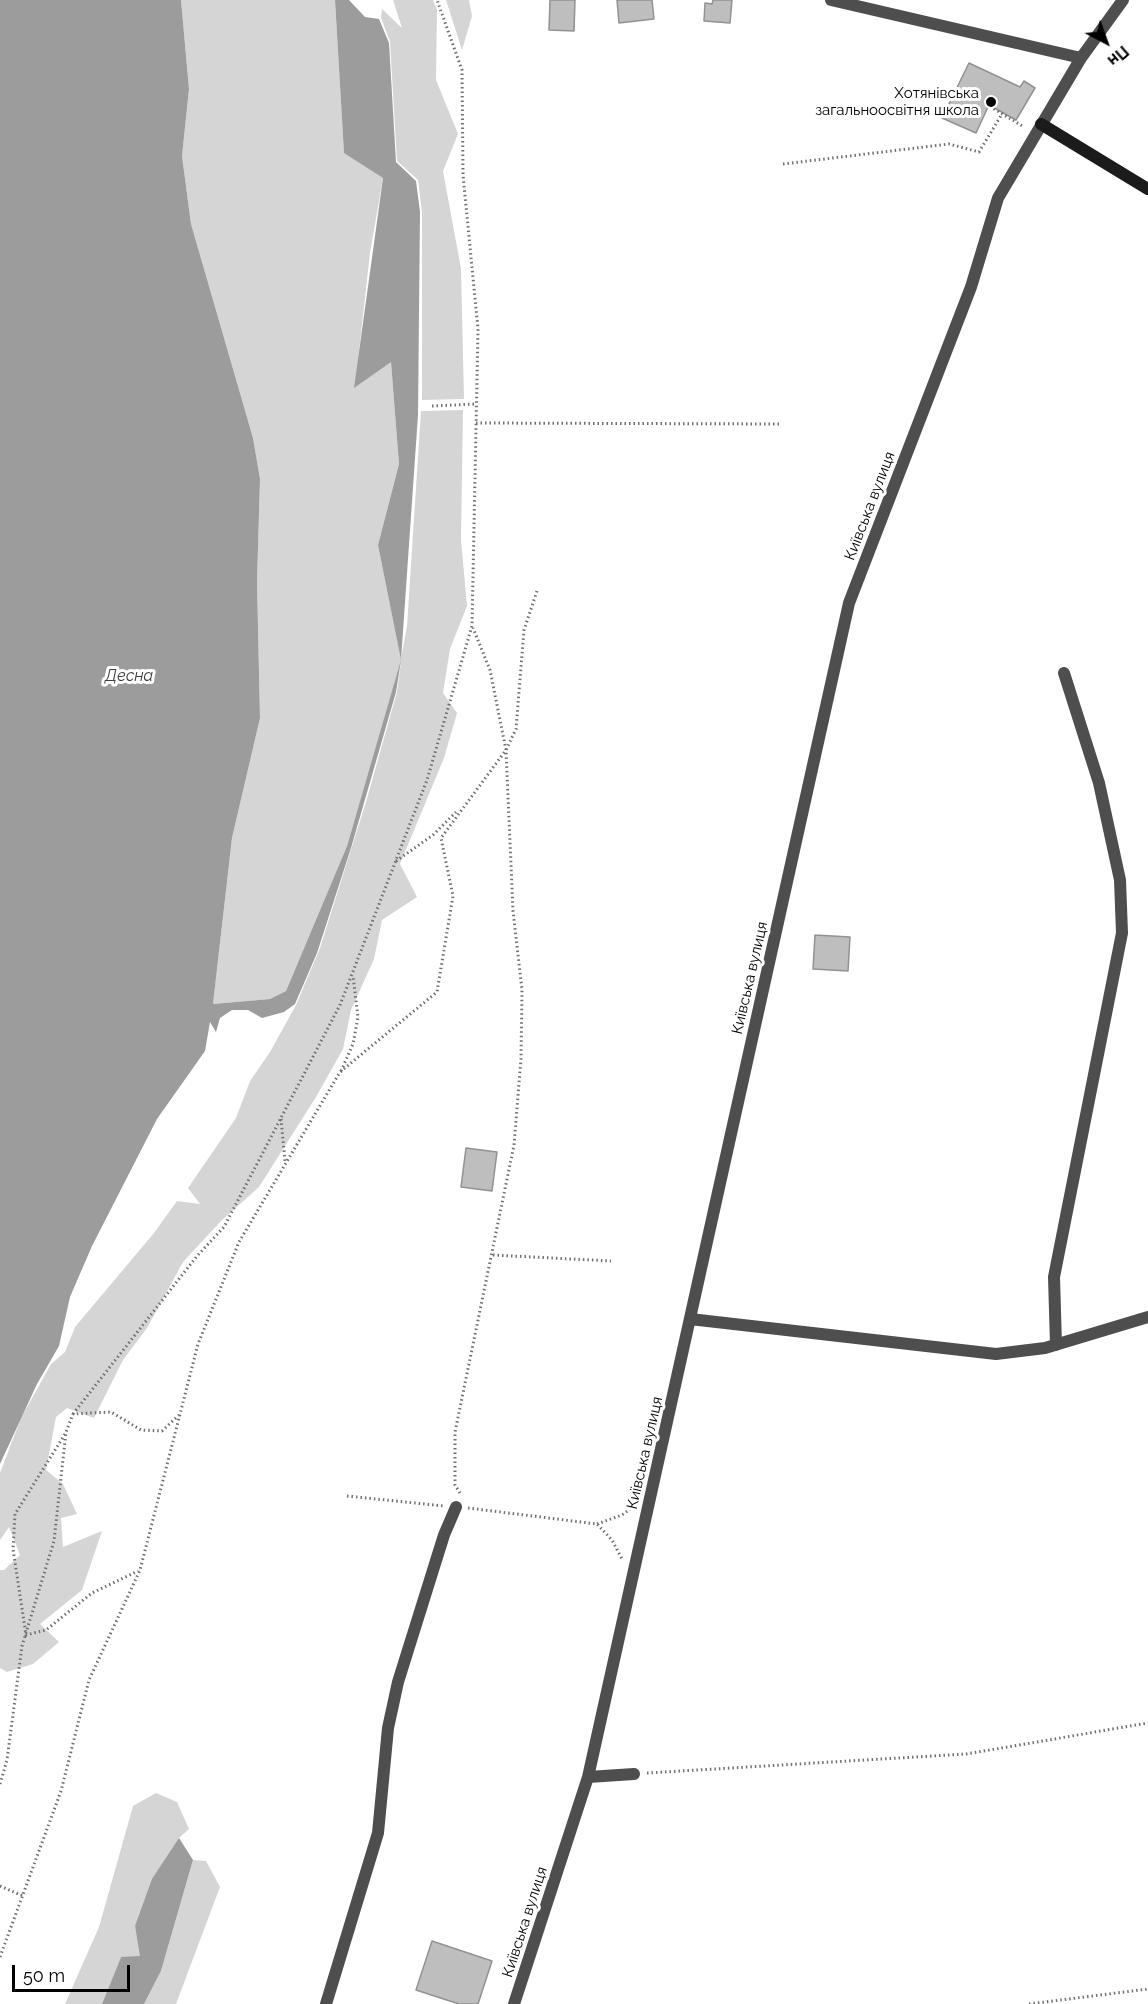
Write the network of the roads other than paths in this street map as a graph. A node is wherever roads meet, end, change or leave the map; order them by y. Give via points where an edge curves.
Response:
1 (831, 0) edge
2 (1123, 0) edge
3 (1081, 58) junction
4 (1038, 129) junction
5 (1148, 189) edge
6 (1064, 673) dead end
7 (1148, 1317) edge
8 (690, 1319) junction
9 (1056, 1345) junction
10 (456, 1507) road end
11 (634, 1774) road end
12 (588, 1777) junction
13 (326, 2004) edge
14 (513, 2004) edge

1 - 3 street
2 - 3 street, Київська вулиця
3 - 4 street, Київська вулиця
4 - 5 street
4 - 8 street, Київська вулиця via 998,198 971,287 849,603
6 - 9 street via 1099,783 1120,880 1122,933 1054,1277
7 - 9 street
8 - 9 street via 996,1354
8 - 12 street, Київська вулиця
10 - 13 street via 398,1682 388,1728 378,1833
11 - 12 street
12 - 14 street, Київська вулиця

